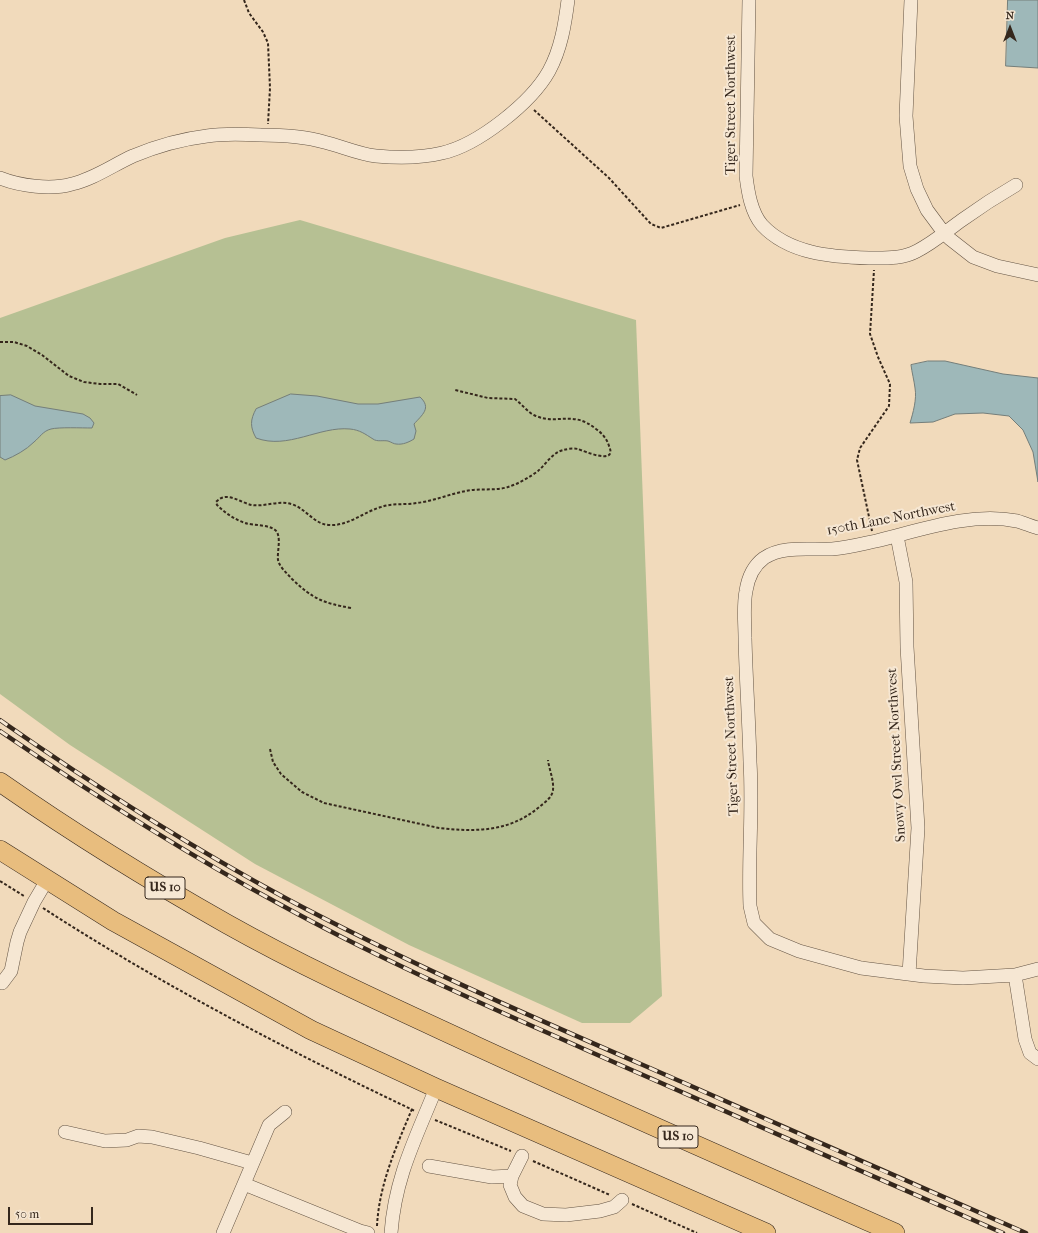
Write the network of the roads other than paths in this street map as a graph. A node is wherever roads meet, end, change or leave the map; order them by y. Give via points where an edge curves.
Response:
1 (568, 0) edge
2 (749, 0) edge
3 (911, 0) edge
4 (0, 178) edge
5 (1016, 185) dead end
6 (944, 233) junction
7 (1038, 275) edge
8 (1038, 528) edge
9 (897, 536) junction
10 (754, 568) joint
11 (0, 782) edge
12 (0, 850) edge
13 (47, 880) junction
14 (1038, 969) edge
15 (909, 974) junction
16 (1015, 975) junction
17 (2, 983) dead end
18 (1038, 1059) edge
19 (436, 1088) junction
20 (285, 1112) dead end
21 (65, 1132) dead end
22 (522, 1156) road end
23 (252, 1164) junction
24 (429, 1166) dead end
25 (512, 1176) junction
26 (244, 1184) junction
27 (622, 1200) road end
28 (223, 1233) edge
29 (368, 1233) edge
30 (391, 1233) edge
31 (766, 1233) edge
32 (895, 1233) edge

1 - 4 street via 563,34 549,71 540,84 500,124 444,153 421,156 373,156 304,137 230,133 184,139 157,147 72,185 29,185
2 - 6 street, Tiger Street Northwest via 746,176 752,206 761,224 774,236 798,247 845,258 905,256
3 - 6 street via 906,116 910,166 927,210
5 - 6 street
6 - 7 street via 973,256 997,266
8 - 9 street, 150th Lane Northwest via 1018,521 975,519
9 - 10 street, 150th Lane Northwest via 834,549 785,550 772,554
9 - 15 street, Snowy Owl Street Northwest via 906,582 907,647 918,828
10 - 15 street, Tiger Street Northwest via 745,593 751,765 749,885 754,923 770,940 799,951 862,968
11 - 32 highway, US 10 via 134,870 228,925 337,982 561,1085
12 - 13 highway
13 - 17 street via 16,942 11,971
13 - 19 highway via 113,921 311,1030
14 - 16 street
15 - 16 street via 963,978
16 - 18 street via 1025,1039 1030,1054
19 - 30 street via 398,1183
19 - 31 highway
20 - 23 street via 269,1125
21 - 23 street via 105,1141 127,1140 138,1136 152,1137
22 - 25 street
23 - 26 street
24 - 25 street via 492,1177
25 - 27 street via 510,1185 514,1197 523,1206 543,1214 566,1215 600,1211 614,1207
26 - 28 street
26 - 29 street

